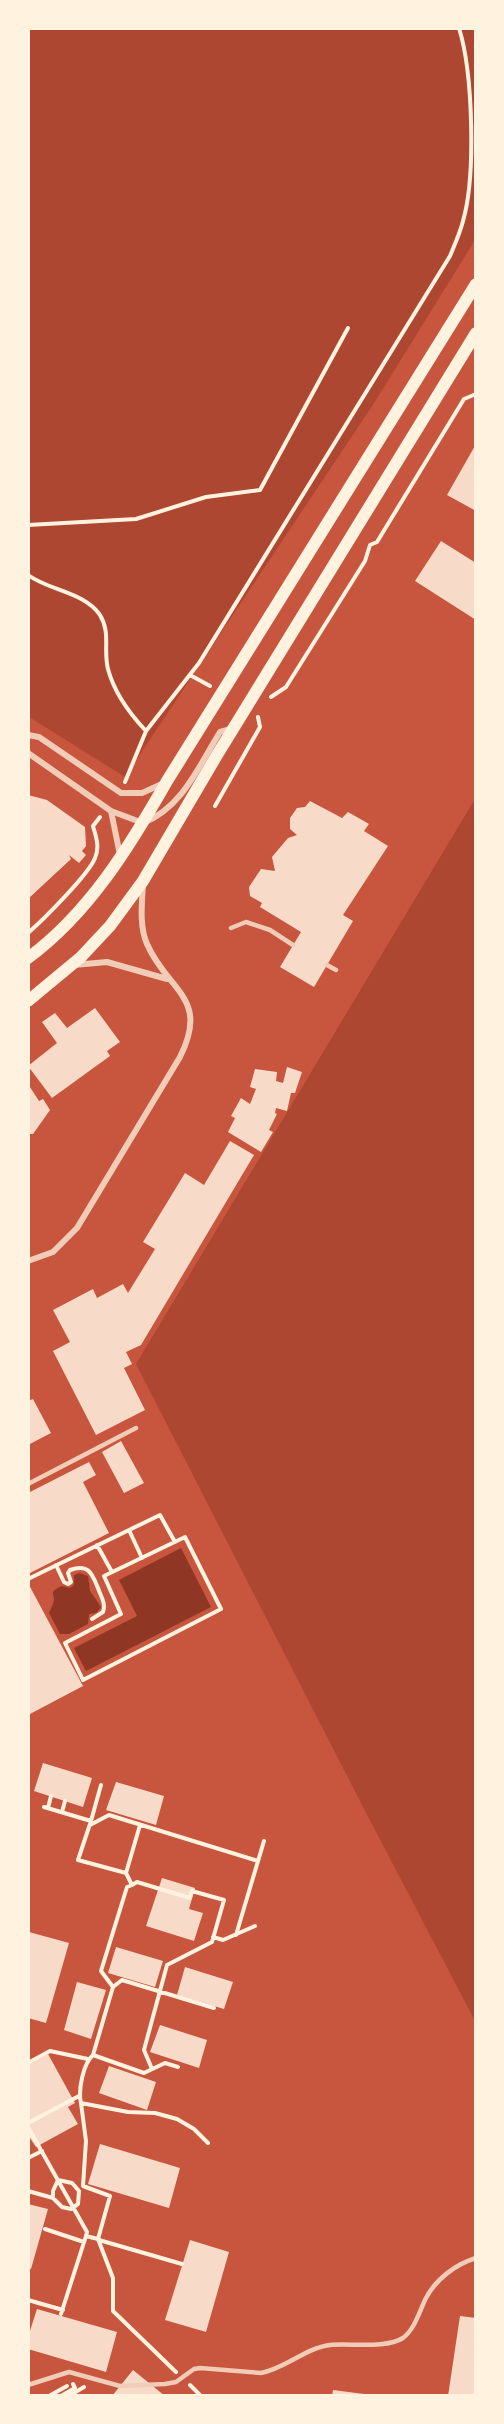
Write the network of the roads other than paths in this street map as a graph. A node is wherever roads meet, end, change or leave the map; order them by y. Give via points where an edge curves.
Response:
1 (476, 284) edge
2 (476, 333) edge
3 (234, 728) junction
4 (28, 735) edge
5 (28, 753) edge
6 (167, 782) junction
7 (109, 809) junction
8 (143, 823) junction
9 (121, 856) junction
10 (143, 880) junction
11 (231, 928) dead end
12 (294, 945) dead end
13 (28, 958) edge
14 (327, 965) dead end
15 (70, 966) junction
16 (336, 970) dead end
17 (167, 979) junction
18 (28, 1001) edge
19 (28, 1261) edge
20 (136, 1428) dead end
21 (28, 1484) edge
22 (476, 2258) edge
23 (28, 2385) edge

1 - 6 main road
2 - 3 main road
3 - 8 street via 220,732 181,796 159,817
3 - 10 main road
4 - 6 street via 39,737 121,793 142,793
5 - 7 street
6 - 8 main road
7 - 8 street
7 - 9 street
8 - 9 main road
9 - 13 main road via 84,906
10 - 15 main road via 110,926
10 - 17 street via 141,912 146,942
11 - 12 lane via 246,922 270,930
14 - 16 lane
15 - 17 street via 107,962
15 - 18 main road
17 - 19 street via 187,1000 189,1038 77,1228 53,1252
20 - 21 lane
22 - 23 lane via 442,2276 402,2338 377,2344 318,2348 270,2371 200,2368 165,2384 120,2386 69,2372

